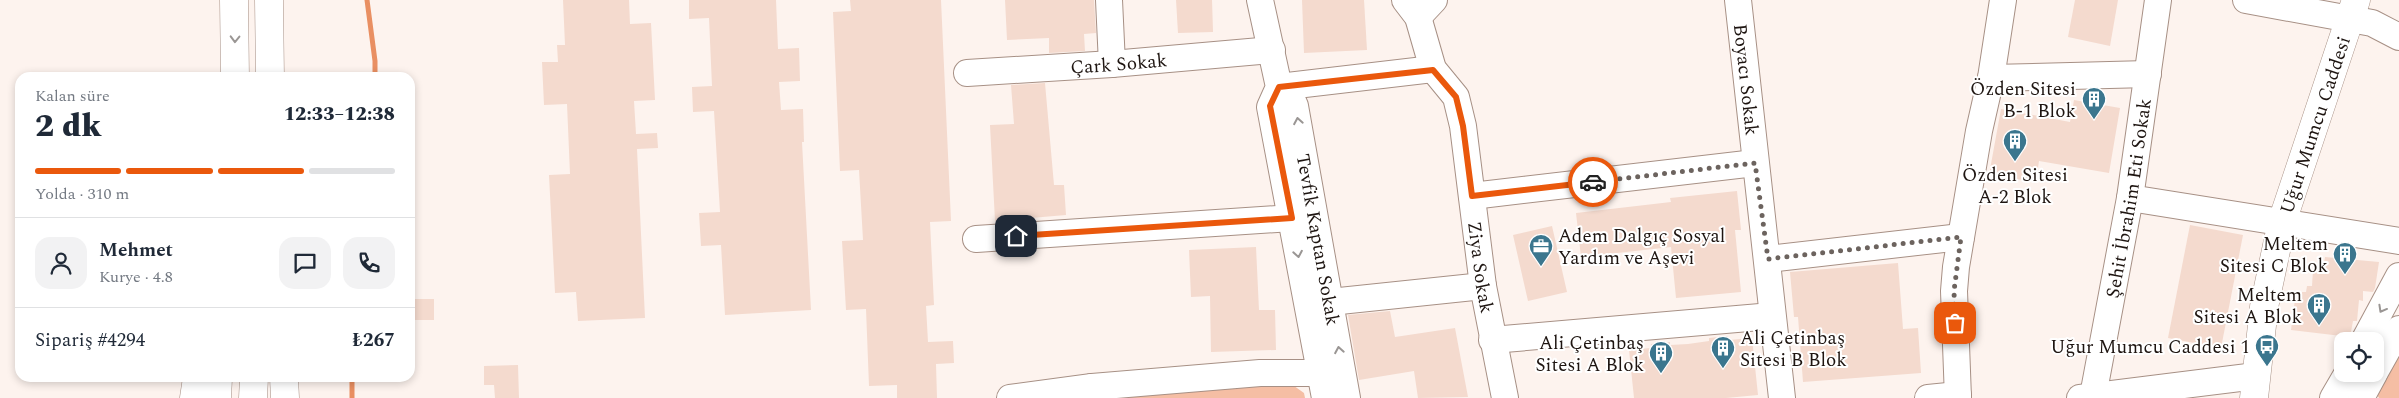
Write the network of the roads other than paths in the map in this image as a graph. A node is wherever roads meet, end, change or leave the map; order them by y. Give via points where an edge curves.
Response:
1 (234, 0) edge
2 (269, 0) edge
3 (1109, 0) edge
4 (1260, 0) edge
5 (1738, 0) edge
6 (2003, 0) edge
7 (2158, 0) edge
8 (2246, 0) edge
9 (1419, 6) edge
10 (2353, 9) edge
11 (2399, 37) edge
12 (270, 45) junction
13 (1272, 50) junction
14 (1112, 64) junction
15 (1433, 70) junction
16 (235, 72) edge
17 (270, 72) edge
18 (279, 72) edge
19 (967, 73) dead end
20 (2148, 74) junction
21 (1991, 78) junction
22 (1279, 87) junction
23 (1755, 163) junction
24 (1472, 196) junction
25 (2130, 198) junction
26 (1292, 218) junction
27 (2282, 222) junction
28 (1961, 237) junction
29 (976, 239) dead end
30 (2399, 241) edge
31 (1768, 259) junction
32 (2399, 276) edge
33 (1483, 286) junction
34 (1330, 302) junction
35 (1772, 316) junction
36 (2399, 329) edge
37 (2369, 332) edge
38 (1492, 340) junction
39 (2384, 356) edge
40 (1320, 373) junction
41 (196, 382) edge
42 (218, 382) edge
43 (254, 382) edge
44 (284, 382) edge
45 (2342, 382) edge
46 (2370, 382) edge
47 (2255, 387) edge
48 (1093, 393) edge
49 (1958, 397) edge
50 (2087, 397) edge
51 (194, 398) edge
52 (217, 398) edge
53 (253, 398) edge
54 (285, 398) edge
55 (1010, 398) edge
56 (1325, 398) edge
57 (1348, 398) edge
58 (1505, 398) edge
59 (1782, 398) edge
60 (1928, 398) edge
61 (2333, 398) edge
62 (2361, 398) edge

1 -> 16 main road
2 - 12 main road
3 - 14 street
4 - 13 street
5 - 23 street, Boyacı Sokak
6 - 21 street
7 - 20 street, Şehit İbrahim Eti Sokak
8 - 10 street
9 - 15 street, Ziya Sokak
10 - 11 street
10 - 27 main road, Uğur Mumcu Caddesi
12 - 17 main road
12 - 18 main road
13 - 14 street, Çark Sokak
13 - 22 street
14 - 19 street, Çark Sokak
15 - 22 street
15 - 24 street, Ziya Sokak via 1456,97
20 - 21 street
20 - 25 street, Şehit İbrahim Eti Sokak
21 - 28 street
22 - 26 street, Tevfik Kaptan Sokak via 1270,106
34 -> 22 street, Tevfik Kaptan Sokak via 1296,106
23 - 24 street
23 - 31 street, Boyacı Sokak
24 - 33 street, Ziya Sokak
25 - 27 street
25 - 50 street, Şehit İbrahim Eti Sokak
26 - 29 street
26 -> 40 street, Tevfik Kaptan Sokak
27 - 30 street
27 - 47 main road, Uğur Mumcu Caddesi via 2264,307
28 - 31 street
28 - 49 street via 1954,291
31 - 35 street, Boyacı Sokak
32 -> 37 street
33 - 34 street
33 - 38 street, Ziya Sokak
57 -> 34 street, Tevfik Kaptan Sokak
35 - 38 street
35 - 59 street, Boyacı Sokak
36 - 39 street
38 - 58 street, Ziya Sokak
40 - 48 street via 1260,372
40 - 56 street, Tevfik Kaptan Sokak
41 - 51 main road
42 - 52 main road
43 - 53 main road
44 - 54 main road
45 - 61 street
46 - 62 street
47 - 50 street
48 - 55 street
49 - 60 street

